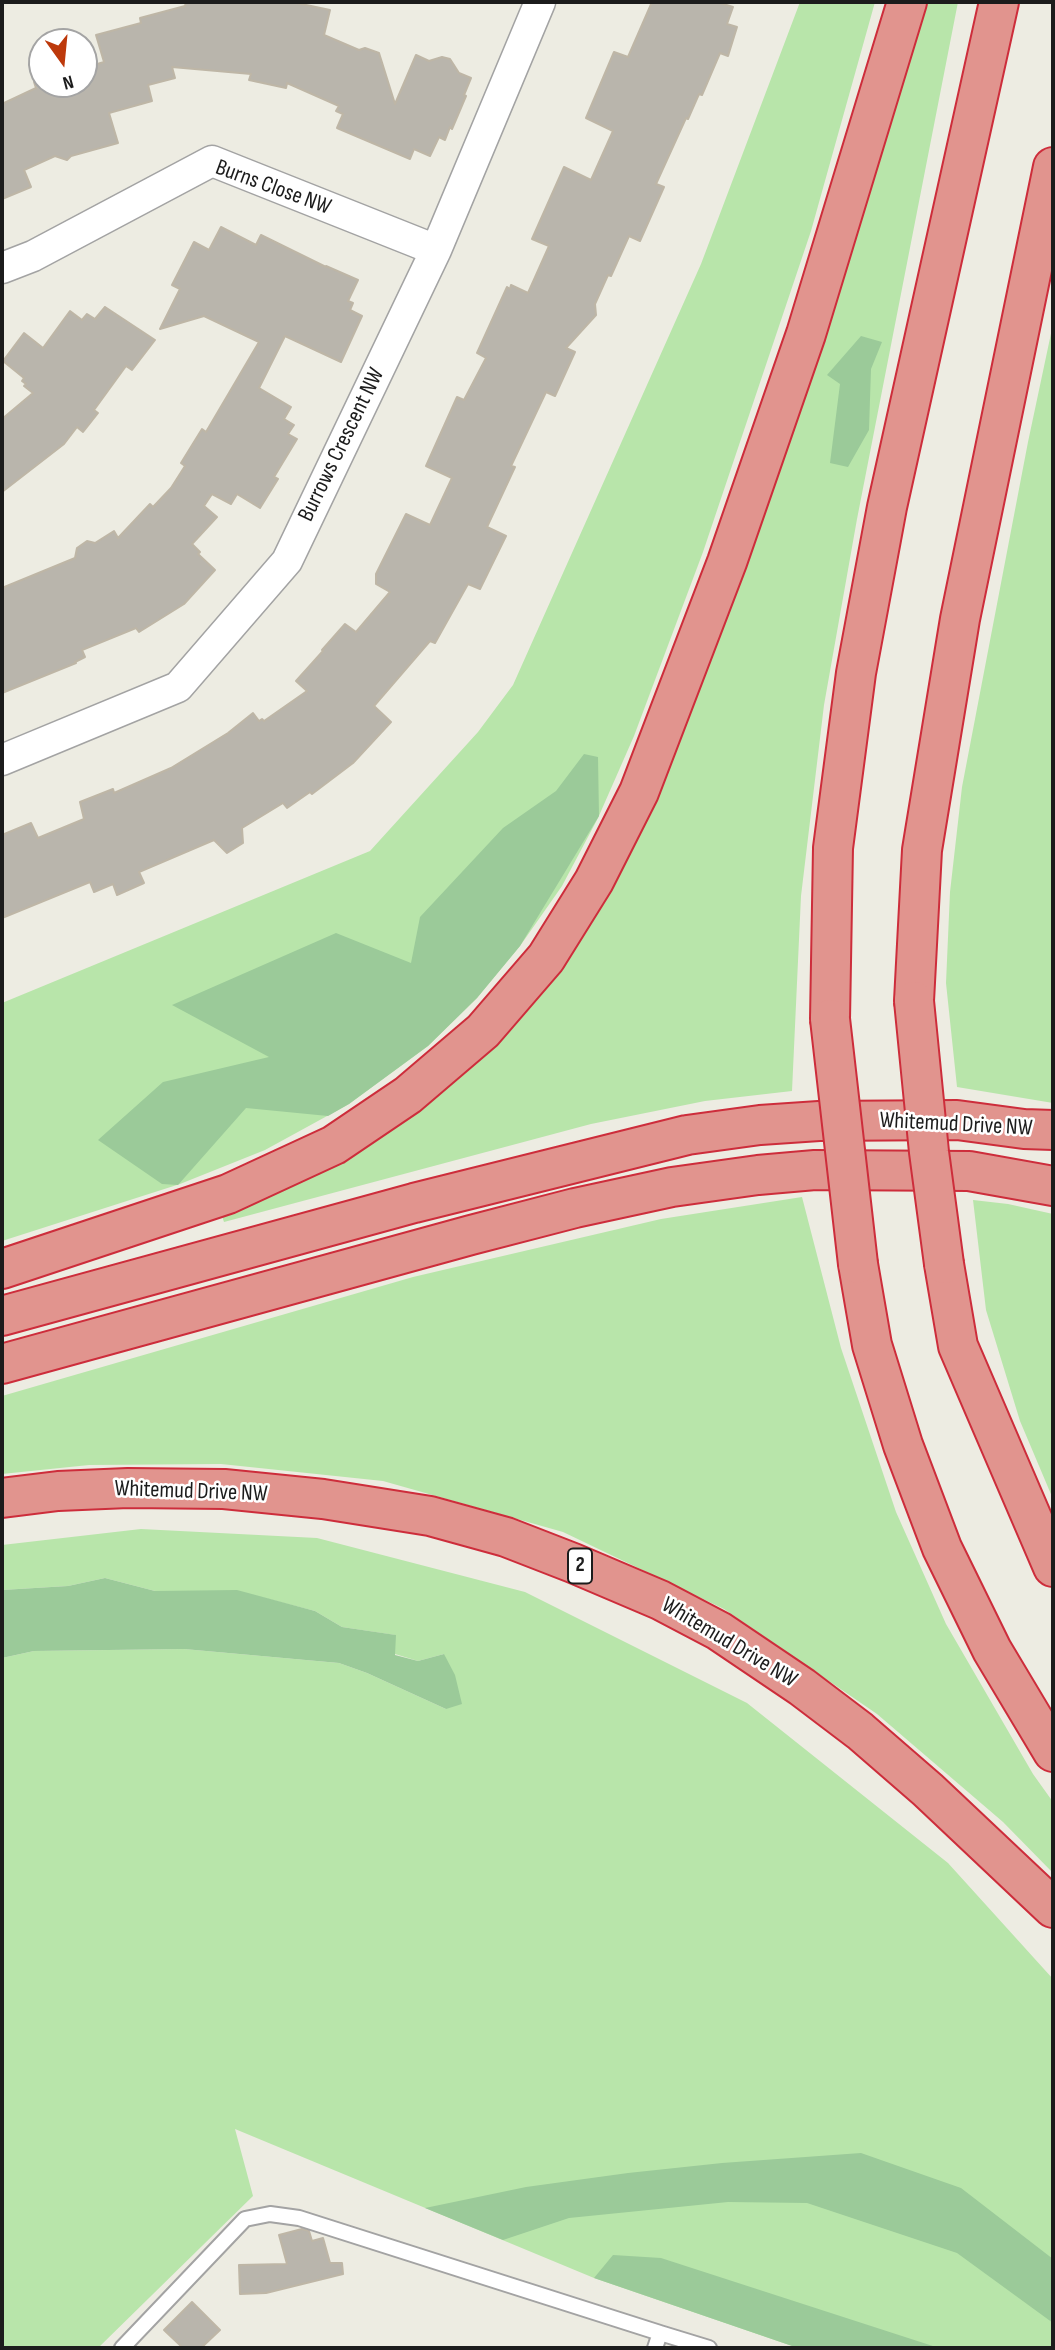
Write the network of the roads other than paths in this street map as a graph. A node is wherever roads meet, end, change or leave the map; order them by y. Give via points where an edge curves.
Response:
1 (540, 2) edge
2 (907, 2) edge
3 (999, 2) edge
4 (1053, 167) edge
5 (436, 250) junction
6 (2, 268) edge
7 (2, 760) edge
8 (1053, 1130) edge
9 (1053, 1186) edge
10 (2, 1269) edge
11 (2, 1316) edge
12 (2, 1364) edge
13 (2, 1498) edge
14 (1053, 1567) edge
15 (1053, 1752) edge
16 (1053, 1908) edge
17 (660, 2333) junction
18 (122, 2348) edge
19 (655, 2348) edge
20 (709, 2348) edge

1 - 5 street, Burrows Crescent NW
2 - 10 highway via 806,334 717,588 639,792 594,881 546,958 483,1031 408,1096 334,1145 228,1194
3 - 15 highway, bridge via 892,480 856,673 832,848 830,1019 858,1264 872,1345 942,1548 992,1650
4 - 14 highway, bridge via 960,619 922,850 914,1001 929,1152 958,1346
5 - 6 street, Burns Close NW via 212,161
5 - 7 street, Burrows Crescent NW via 287,561 178,687
8 - 11 highway, Whitemud Drive NW via 957,1120 819,1121 687,1136 414,1203
9 - 12 highway via 970,1171 815,1170 672,1187 471,1235
13 - 16 highway, Whitemud Drive NW / 2 via 128,1488 223,1489 323,1499 430,1516 562,1558 708,1625 802,1686 928,1790
17 - 18 lane via 299,2218 270,2214 245,2219
17 - 19 lane
17 - 20 lane

